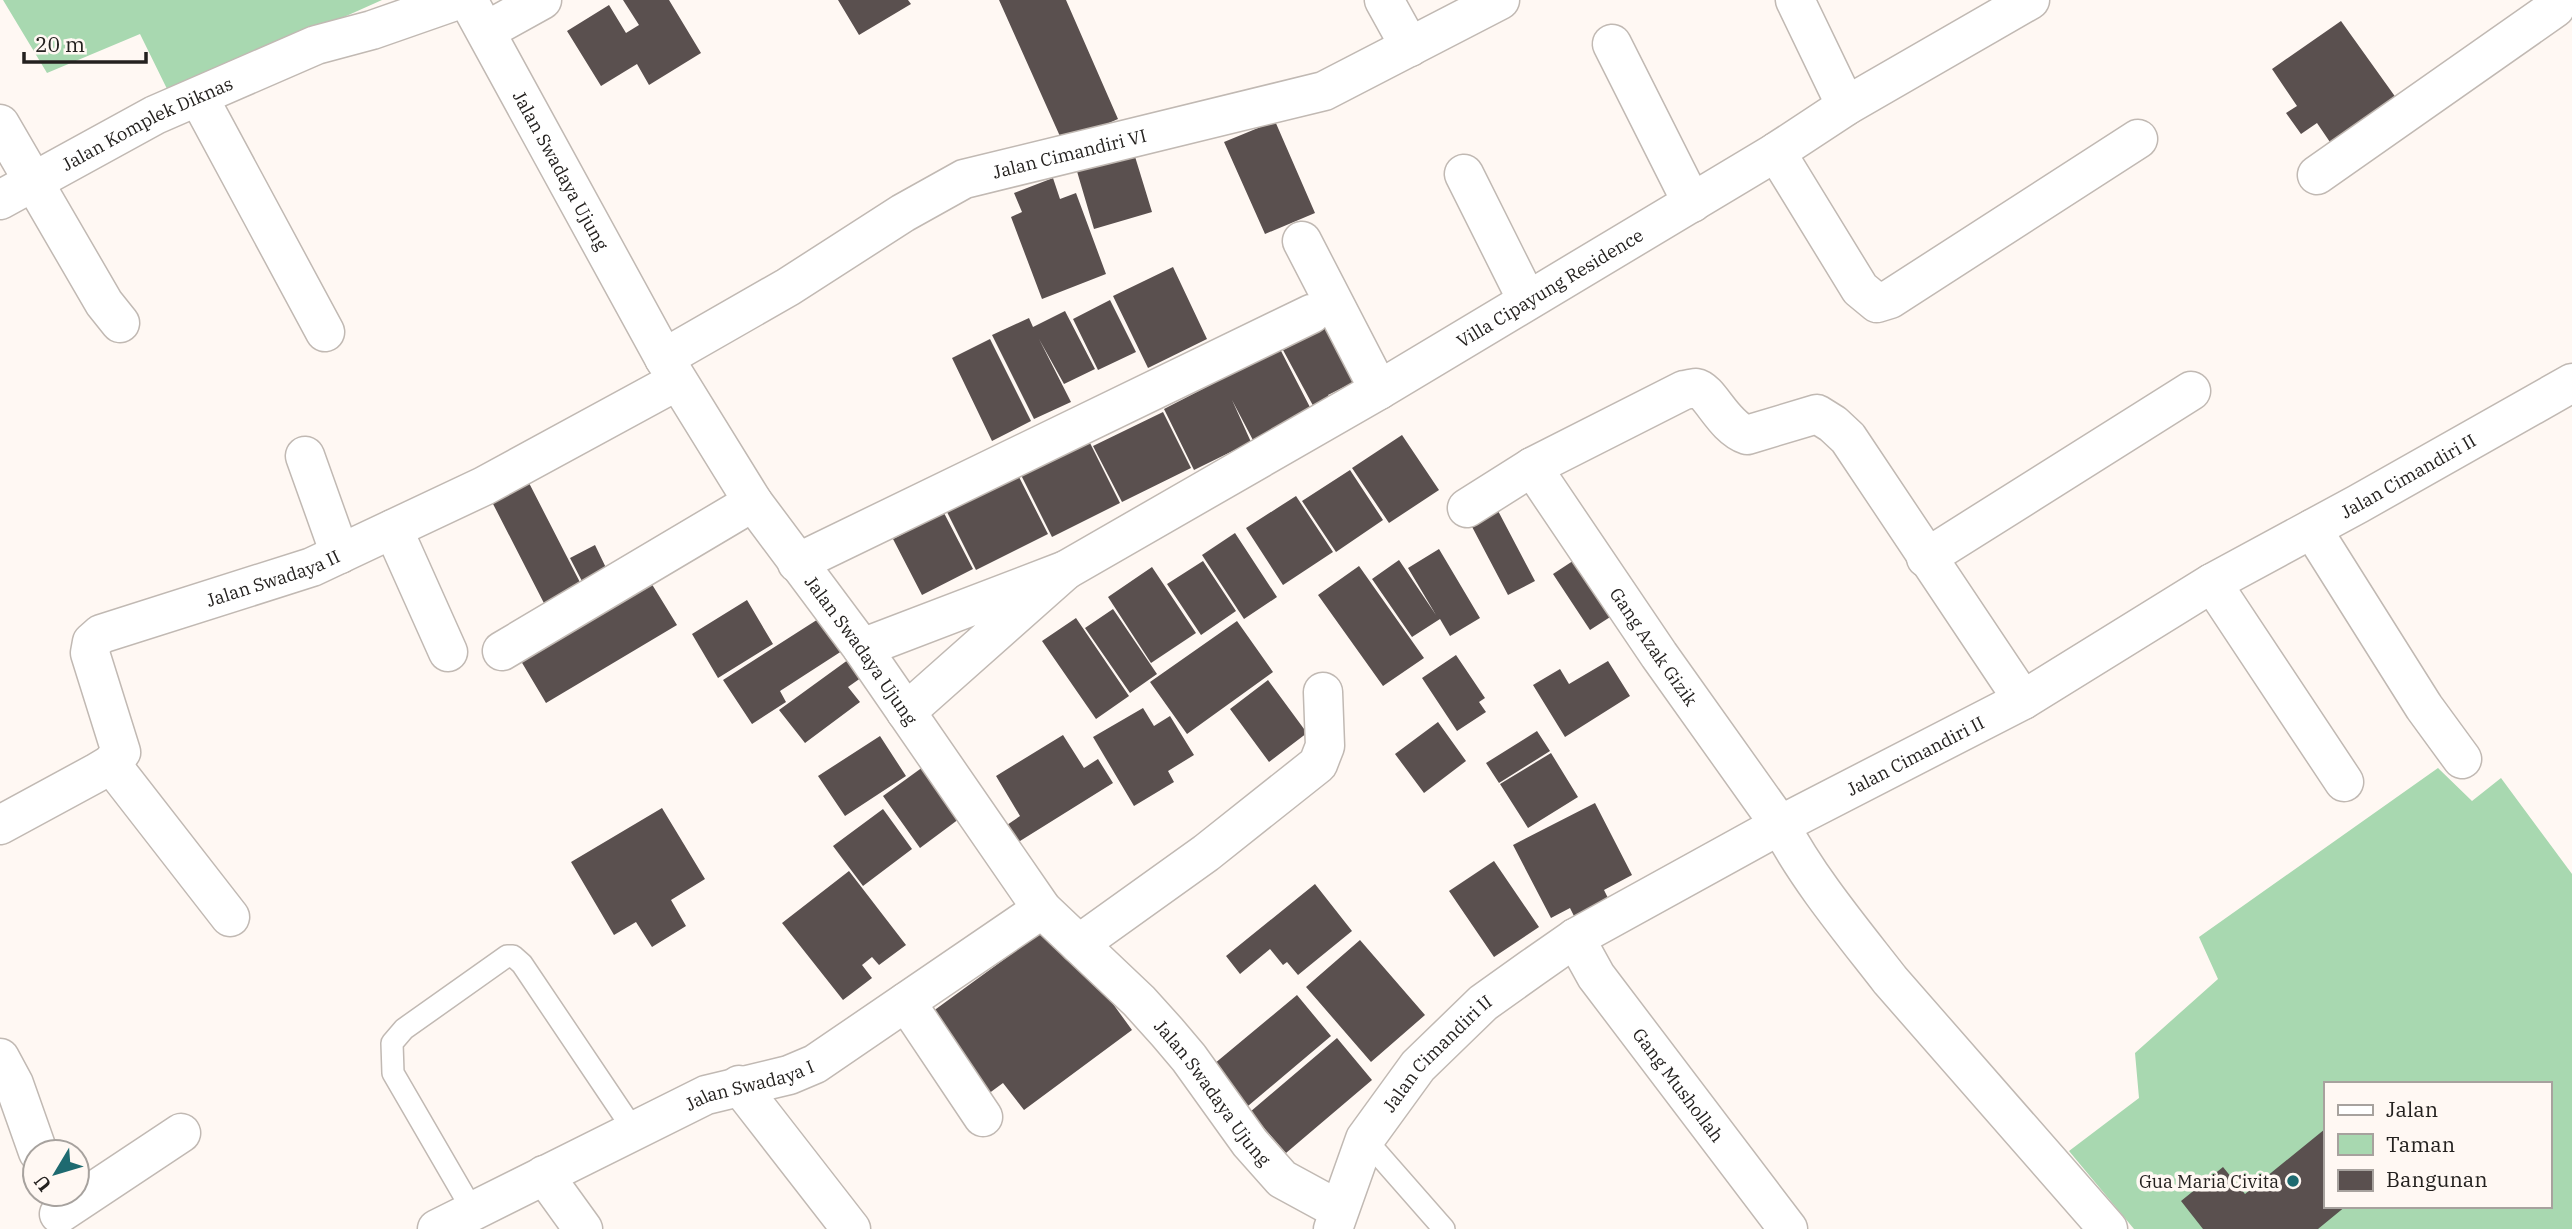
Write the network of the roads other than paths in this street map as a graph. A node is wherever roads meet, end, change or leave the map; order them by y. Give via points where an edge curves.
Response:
1 (458, 0) edge
2 (542, 0) edge
3 (1384, 0) edge
4 (1500, 0) edge
5 (1795, 0) edge
6 (2030, 0) edge
7 (2559, 12) edge
8 (477, 15) edge
9 (1612, 44) dead end
10 (1410, 47) junction
11 (199, 98) junction
12 (1846, 106) junction
13 (0, 124) edge
14 (2138, 139) dead end
15 (1776, 152) junction
16 (1464, 174) dead end
17 (2318, 176) dead end
18 (36, 182) junction
19 (0, 200) edge
20 (1692, 203) junction
21 (1302, 241) dead end
22 (1527, 300) junction
23 (1311, 314) dead end
24 (120, 323) dead end
25 (325, 332) dead end
26 (671, 369) junction
27 (2572, 383) edge
28 (1379, 390) junction
29 (2192, 391) dead end
30 (305, 456) dead end
31 (1532, 467) junction
32 (753, 502) junction
33 (1467, 508) dead end
34 (393, 529) junction
35 (2312, 529) junction
36 (340, 554) junction
37 (1926, 558) junction
38 (797, 563) junction
39 (1066, 570) junction
40 (2212, 583) junction
41 (931, 622) junction
42 (862, 648) junction
43 (502, 651) dead end
44 (448, 652) dead end
45 (958, 668) junction
46 (1324, 692) dead end
47 (2023, 700) junction
48 (906, 712) junction
49 (2462, 759) dead end
50 (111, 764) junction
51 (2344, 782) dead end
52 (0, 825) edge
53 (1780, 825) junction
54 (1042, 909) junction
55 (230, 917) dead end
56 (1575, 938) junction
57 (1079, 944) junction
58 (906, 1002) junction
59 (0, 1058) edge
60 (739, 1085) junction
61 (983, 1117) dead end
62 (633, 1129) junction
63 (181, 1133) dead end
64 (32, 1138) edge
65 (1364, 1139) junction
66 (544, 1175) junction
67 (473, 1211) junction
68 (58, 1212) edge
69 (1336, 1219) edge
70 (437, 1229) edge
71 (583, 1229) edge
72 (851, 1229) edge
73 (1444, 1229) edge
74 (1788, 1229) edge
75 (2108, 1229) edge

1 - 11 street, Jalan Komplek Diknas via 316,45
2 - 8 street
3 - 10 street
4 - 10 street, Jalan Cimandiri VI
5 - 12 street
6 - 12 street, Villa Cipayung Residence
7 - 17 street
8 - 26 street, Jalan Swadaya Ujung
9 - 20 street
10 - 26 street, Jalan Cimandiri VI via 1324,91 964,179 788,287
11 - 18 street, Jalan Komplek Diknas via 155,115
11 - 25 street
12 - 15 street, Villa Cipayung Residence
13 - 18 street
14 - 15 street via 1890,299 1877,303 1860,289
15 - 20 street, Villa Cipayung Residence
16 - 22 street
18 - 19 street, Jalan Komplek Diknas
18 - 24 street via 104,303
20 - 22 street, Villa Cipayung Residence
21 - 28 street
22 - 28 street, Villa Cipayung Residence
23 - 38 street
26 - 32 street, Jalan Swadaya Ujung
26 - 34 street, Jalan Swadaya II via 484,486
27 - 35 street, Jalan Cimandiri II
28 - 39 street, Villa Cipayung Residence
29 - 37 street
30 - 36 street
31 - 33 street
31 - 37 street via 1684,390 1704,392 1728,424 1748,435 1817,414 1848,438
31 - 53 street, Gang Azak Gizik
32 - 38 street, Jalan Swadaya Ujung
32 - 43 street
34 - 36 street, Jalan Swadaya II
34 - 44 street
35 - 40 street, Jalan Cimandiri II
35 - 49 street
36 - 50 street, Jalan Swadaya II via 101,634 92,642 90,653 121,752
37 - 47 street
38 - 42 street, Jalan Swadaya Ujung
39 - 41 street, Villa Cipayung Residence
39 - 45 street, Villa Cipayung Residence
40 - 47 street, Jalan Cimandiri II
40 - 51 street
41 - 42 street, Villa Cipayung Residence
41 - 45 street
42 - 48 street, Jalan Swadaya Ujung
45 - 48 street, Villa Cipayung Residence
46 - 57 street via 1325,746 1318,764 1206,853
47 - 53 street, Jalan Cimandiri II
48 - 54 street, Jalan Swadaya Ujung
50 - 52 street
50 - 55 street
53 - 56 street, Jalan Cimandiri II
53 - 75 street, Gang Azak Gizik via 1890,980
54 - 57 street, Jalan Swadaya Ujung
54 - 58 street, Jalan Swadaya I
56 - 65 street, Jalan Cimandiri II via 1474,1012 1418,1066
56 - 74 street, Gang Mushollah via 1596,976
57 - 69 street, Jalan Swadaya Ujung via 1167,1031 1282,1179
58 - 60 street, Jalan Swadaya I via 815,1064 789,1075
58 - 61 street
59 - 64 street
60 - 62 street, Jalan Swadaya I via 706,1094
60 - 72 street
62 - 66 street, Jalan Swadaya I
62 - 67 lane via 522,964 507,956 392,1043 393,1073
63 - 68 street
65 - 69 street, Jalan Cimandiri II
65 - 73 lane
66 - 67 street, Jalan Swadaya I
66 - 71 street
67 - 70 street, Jalan Swadaya I

